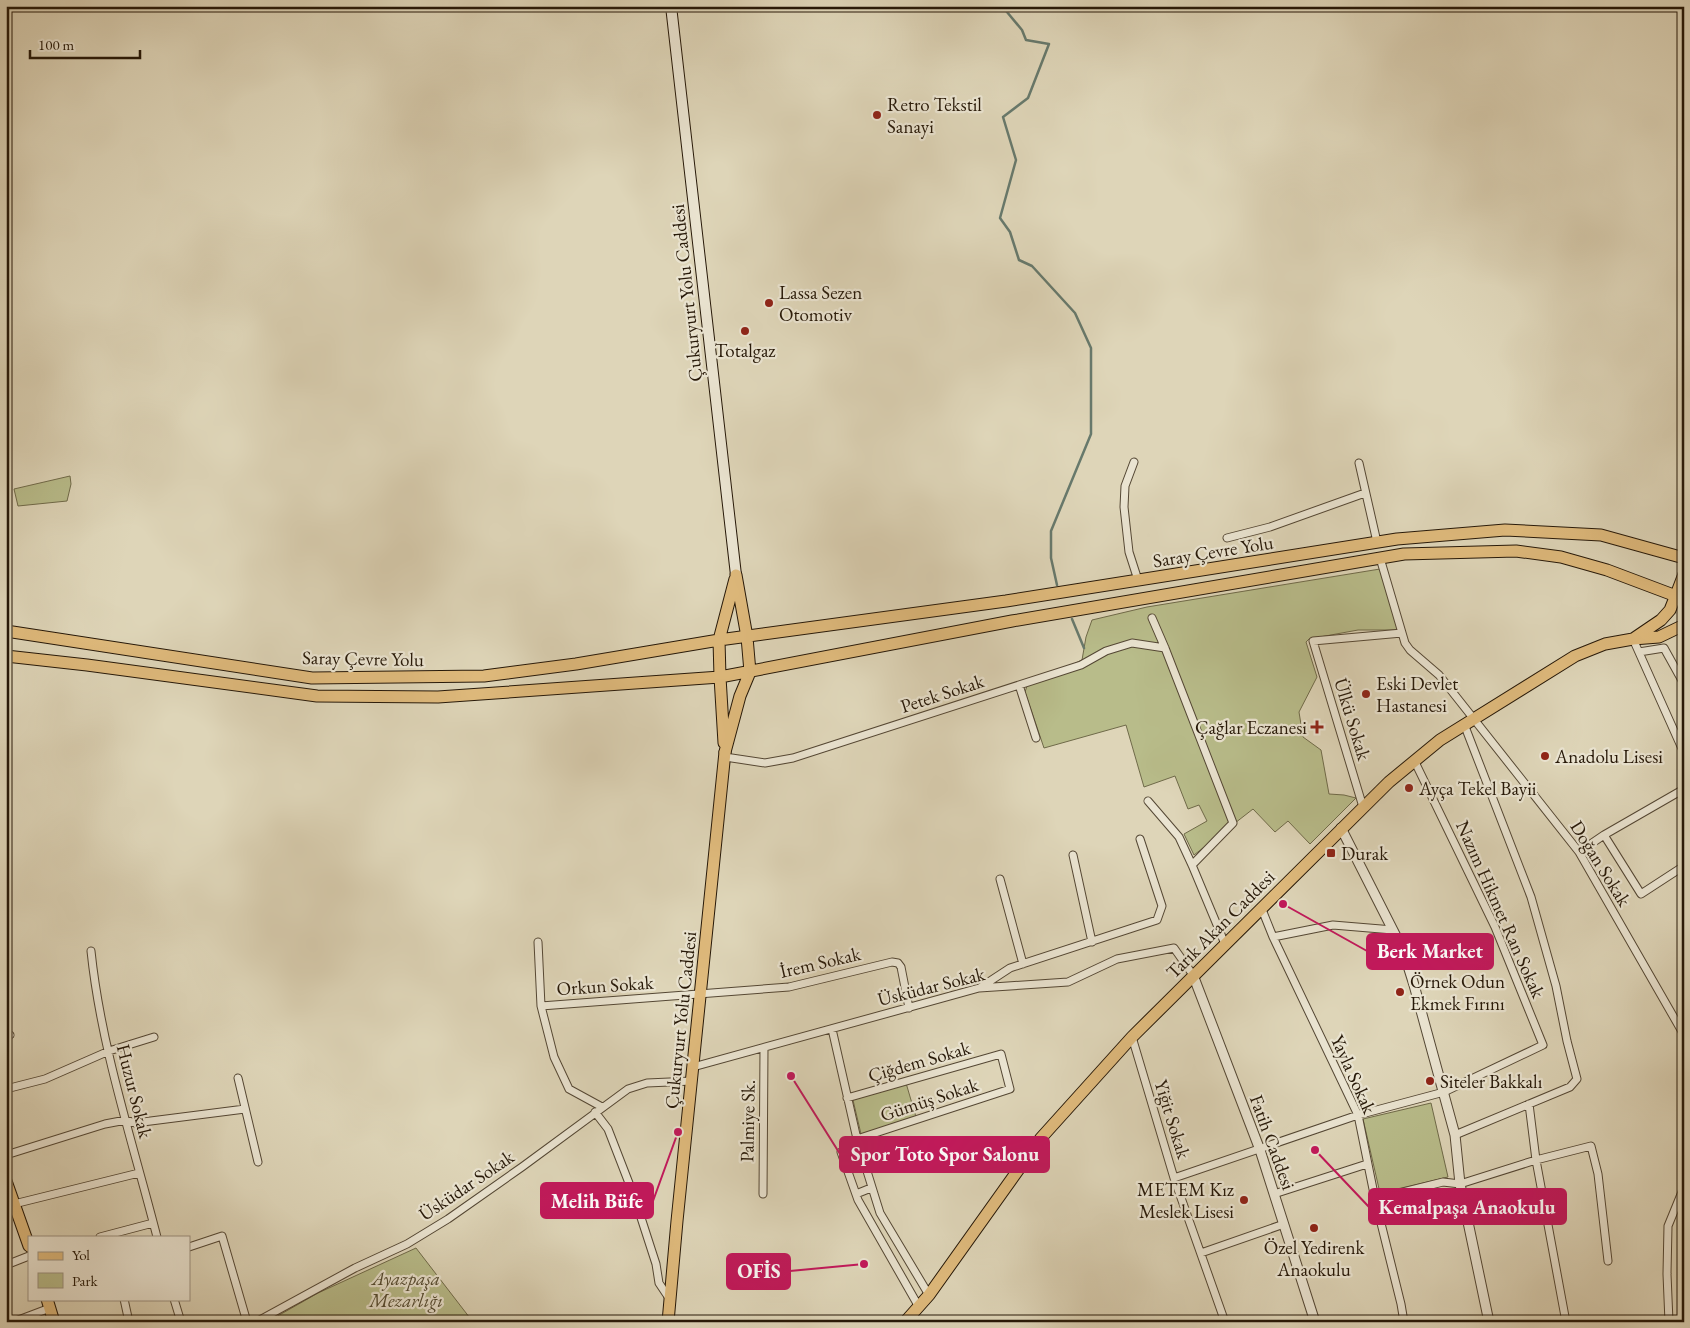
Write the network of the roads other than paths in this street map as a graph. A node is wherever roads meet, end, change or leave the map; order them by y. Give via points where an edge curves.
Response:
1 (671, 6) edge
2 (1134, 462) dead end
3 (1359, 463) dead end
4 (1365, 493) junction
5 (1227, 538) dead end
6 (1377, 542) junction
7 (1380, 558) junction
8 (1684, 558) edge
9 (1684, 574) edge
10 (736, 575) junction
11 (1138, 580) junction
12 (1680, 597) edge
13 (1152, 618) dead end
14 (1684, 625) edge
15 (6, 631) edge
16 (1402, 633) junction
17 (747, 637) junction
18 (1633, 639) junction
19 (719, 640) junction
20 (1165, 648) junction
21 (1639, 652) junction
22 (6, 656) edge
23 (750, 672) junction
24 (720, 677) junction
25 (1684, 684) edge
26 (1019, 685) junction
27 (1469, 721) junction
28 (1036, 738) dead end
29 (1684, 753) edge
30 (725, 755) junction
31 (1414, 760) junction
32 (1684, 789) edge
33 (1148, 801) dead end
34 (1363, 806) junction
35 (1341, 828) junction
36 (1604, 835) junction
37 (1140, 839) dead end
38 (1579, 852) junction
39 (1073, 855) dead end
40 (1192, 865) junction
41 (1684, 866) edge
42 (1000, 879) dead end
43 (1261, 907) junction
44 (1393, 930) junction
45 (1273, 937) junction
46 (538, 942) dead end
47 (1092, 942) junction
48 (1225, 944) junction
49 (91, 952) dead end
50 (1023, 964) junction
51 (1193, 975) junction
52 (979, 988) junction
53 (701, 994) junction
54 (541, 1006) junction
55 (909, 1008) junction
56 (832, 1029) junction
57 (1684, 1035) edge
58 (154, 1037) dead end
59 (1132, 1037) junction
60 (764, 1048) junction
61 (109, 1051) junction
62 (1001, 1054) joint
63 (693, 1067) junction
64 (238, 1078) dead end
65 (692, 1081) junction
66 (6, 1089) edge
67 (1444, 1092) junction
68 (847, 1098) junction
69 (1529, 1104) junction
70 (602, 1107) junction
71 (245, 1109) junction
72 (595, 1112) junction
73 (1358, 1115) junction
74 (126, 1120) junction
75 (1455, 1134) junction
76 (857, 1139) junction
77 (1260, 1150) junction
78 (6, 1155) edge
79 (1536, 1160) junction
80 (258, 1162) dead end
81 (1367, 1164) junction
82 (139, 1173) junction
83 (1174, 1178) junction
84 (6, 1181) edge
85 (1460, 1184) junction
86 (1684, 1187) edge
87 (872, 1188) junction
88 (762, 1194) dead end
89 (856, 1194) junction
90 (1274, 1194) junction
91 (1375, 1199) junction
92 (14, 1204) junction
93 (153, 1223) junction
94 (1284, 1224) junction
95 (110, 1235) edge
96 (157, 1236) edge
97 (28, 1243) edge
98 (190, 1247) edge
99 (1201, 1253) junction
100 (28, 1256) edge
101 (1608, 1261) dead end
102 (6, 1265) edge
103 (929, 1295) junction
104 (124, 1300) edge
105 (174, 1300) edge
106 (670, 1301) junction
107 (48, 1304) edge
108 (919, 1307) junction
109 (13, 1322) edge
110 (54, 1322) edge
111 (129, 1322) edge
112 (181, 1322) edge
113 (248, 1322) edge
114 (256, 1322) edge
115 (668, 1322) edge
116 (906, 1322) edge
117 (1225, 1322) edge
118 (1315, 1322) edge
119 (1404, 1322) edge
120 (1489, 1322) edge
121 (1566, 1322) edge
122 (1669, 1322) edge

1 - 10 main road, Çukuryurt Yolu Caddesi
2 - 11 street via 1125,486 1124,507 1128,552
3 - 4 street
4 - 5 street via 1270,527
4 - 6 street
6 - 8 main road, Saray Çevre Yolu via 1505,530 1601,535
6 - 11 main road, Saray Çevre Yolu
7 - 12 main road, Saray Çevre Yolu via 1404,554 1525,552 1561,557 1607,570
7 - 16 street, Doğan Sokak
7 - 23 main road, Saray Çevre Yolu via 1012,621
9 - 12 main road
10 - 17 main road
10 - 19 main road
11 - 17 main road, Saray Çevre Yolu
12 - 18 main road via 1660,620
13 - 20 street
14 - 18 main road, Tarık Akan Caddesi via 1658,637
15 - 19 main road, Saray Çevre Yolu via 312,678 484,676
16 - 27 street, Doğan Sokak via 1410,650 1439,676
16 - 34 street, Ülkü Sokak via 1313,641
17 - 19 main road, Saray Çevre Yolu
17 - 23 main road
18 - 21 street
18 - 27 main road, Tarık Akan Caddesi via 1605,644 1575,656
19 - 24 main road
20 - 26 street, Petek Sokak via 1132,643 1106,651 1082,665
20 - 40 street via 1233,823
21 - 25 street via 1664,648
21 - 29 street
22 - 24 main road, Saray Çevre Yolu via 316,696 438,697
23 - 24 main road, Saray Çevre Yolu
23 - 30 main road via 740,696
24 - 30 main road
26 - 28 street
26 - 30 street, Petek Sokak via 793,758 765,763
27 - 31 main road, Tarık Akan Caddesi
27 - 38 street, Doğan Sokak
27 - 69 street via 1531,897 1577,1079 1570,1087
30 - 53 main road, Çukuryurt Yolu Caddesi
31 - 34 main road, Tarık Akan Caddesi
31 - 67 street, Nazım Hikmet Ran Sokak via 1495,927 1543,1045
32 - 36 street
33 - 40 street via 1179,837
34 - 35 main road, Tarık Akan Caddesi
35 - 43 main road, Tarık Akan Caddesi
35 - 44 street
36 - 38 street
36 - 41 street via 1641,894
37 - 47 street via 1162,906 1157,920
38 - 57 street, Doğan Sokak
39 - 47 street
40 - 48 street
42 - 50 street
43 - 45 street, Yayla Sokak
43 - 48 main road, Tarık Akan Caddesi
44 - 45 street via 1333,925
44 - 67 street via 1403,950
45 - 73 street, Yayla Sokak
46 - 54 street
47 - 50 street
48 - 51 main road, Tarık Akan Caddesi
49 - 61 street, Huzur Sokak
50 - 52 street via 1010,968
51 - 52 street, Üsküdar Sokak via 1174,948 1117,959 1068,982
51 - 59 main road, Tarık Akan Caddesi
51 - 77 street, Fatih Caddesi
52 - 55 street, Üsküdar Sokak
53 - 54 street, Orkun Sokak
53 - 55 street, İrem Sokak via 789,987 892,962 901,967
53 - 63 main road, Çukuryurt Yolu Caddesi
54 - 70 street via 554,1057 569,1089
55 - 56 street, Üsküdar Sokak
56 - 60 street, Üsküdar Sokak
56 - 68 street
58 - 61 street
59 - 83 street, Yiğit Sokak
59 - 103 main road, Tarık Akan Caddesi via 1041,1138
60 - 63 street, Üsküdar Sokak
60 - 88 street, Palmiye Sk.
61 - 66 street via 45,1079
61 - 74 street, Huzur Sokak
62 - 68 street, Çiğdem Sokak
62 - 76 street, Gümüş Sokak via 1010,1089
63 - 65 main road, Çukuryurt Yolu Caddesi
64 - 71 street
65 - 70 street, Üsküdar Sokak via 647,1083 628,1089
65 - 106 main road, Çukuryurt Yolu Caddesi
67 - 73 street
67 - 75 street
68 - 76 street
69 - 75 street
69 - 79 street
70 - 72 street, Üsküdar Sokak
71 - 74 street via 135,1123
71 - 80 street
72 - 106 street via 608,1129 634,1196 659,1283
72 - 114 street, Üsküdar Sokak via 432,1229
73 - 77 street
73 - 81 street, Yayla Sokak
74 - 78 street
74 - 82 street, Huzur Sokak
75 - 85 street
76 - 87 street
76 - 89 street via 841,1152
77 - 83 street
77 - 90 street, Fatih Caddesi
79 - 85 street
79 - 101 street via 1590,1146 1598,1174
79 - 121 street
81 - 90 street
81 - 91 street, Yayla Sokak
82 - 92 street
82 - 93 street, Huzur Sokak
83 - 99 street, Yiğit Sokak
84 - 92 main road
85 - 91 street via 1443,1182
85 - 120 street
86 - 122 street via 1668,1226
87 - 89 street
87 - 103 street via 880,1213
89 - 108 street
90 - 94 street, Fatih Caddesi
91 - 119 street, Yayla Sokak
92 - 97 main road
93 - 95 street
93 - 96 street, Huzur Sokak
94 - 99 street
94 - 118 street, Fatih Caddesi
98 - 113 street via 222,1236
99 - 117 street, Yiğit Sokak
100 - 102 street
103 - 108 main road, Tarık Akan Caddesi
104 - 111 street
105 - 112 street
106 - 115 main road, Çukuryurt Yolu Caddesi
107 - 109 street
107 - 110 main road
108 - 116 main road, Tarık Akan Caddesi

